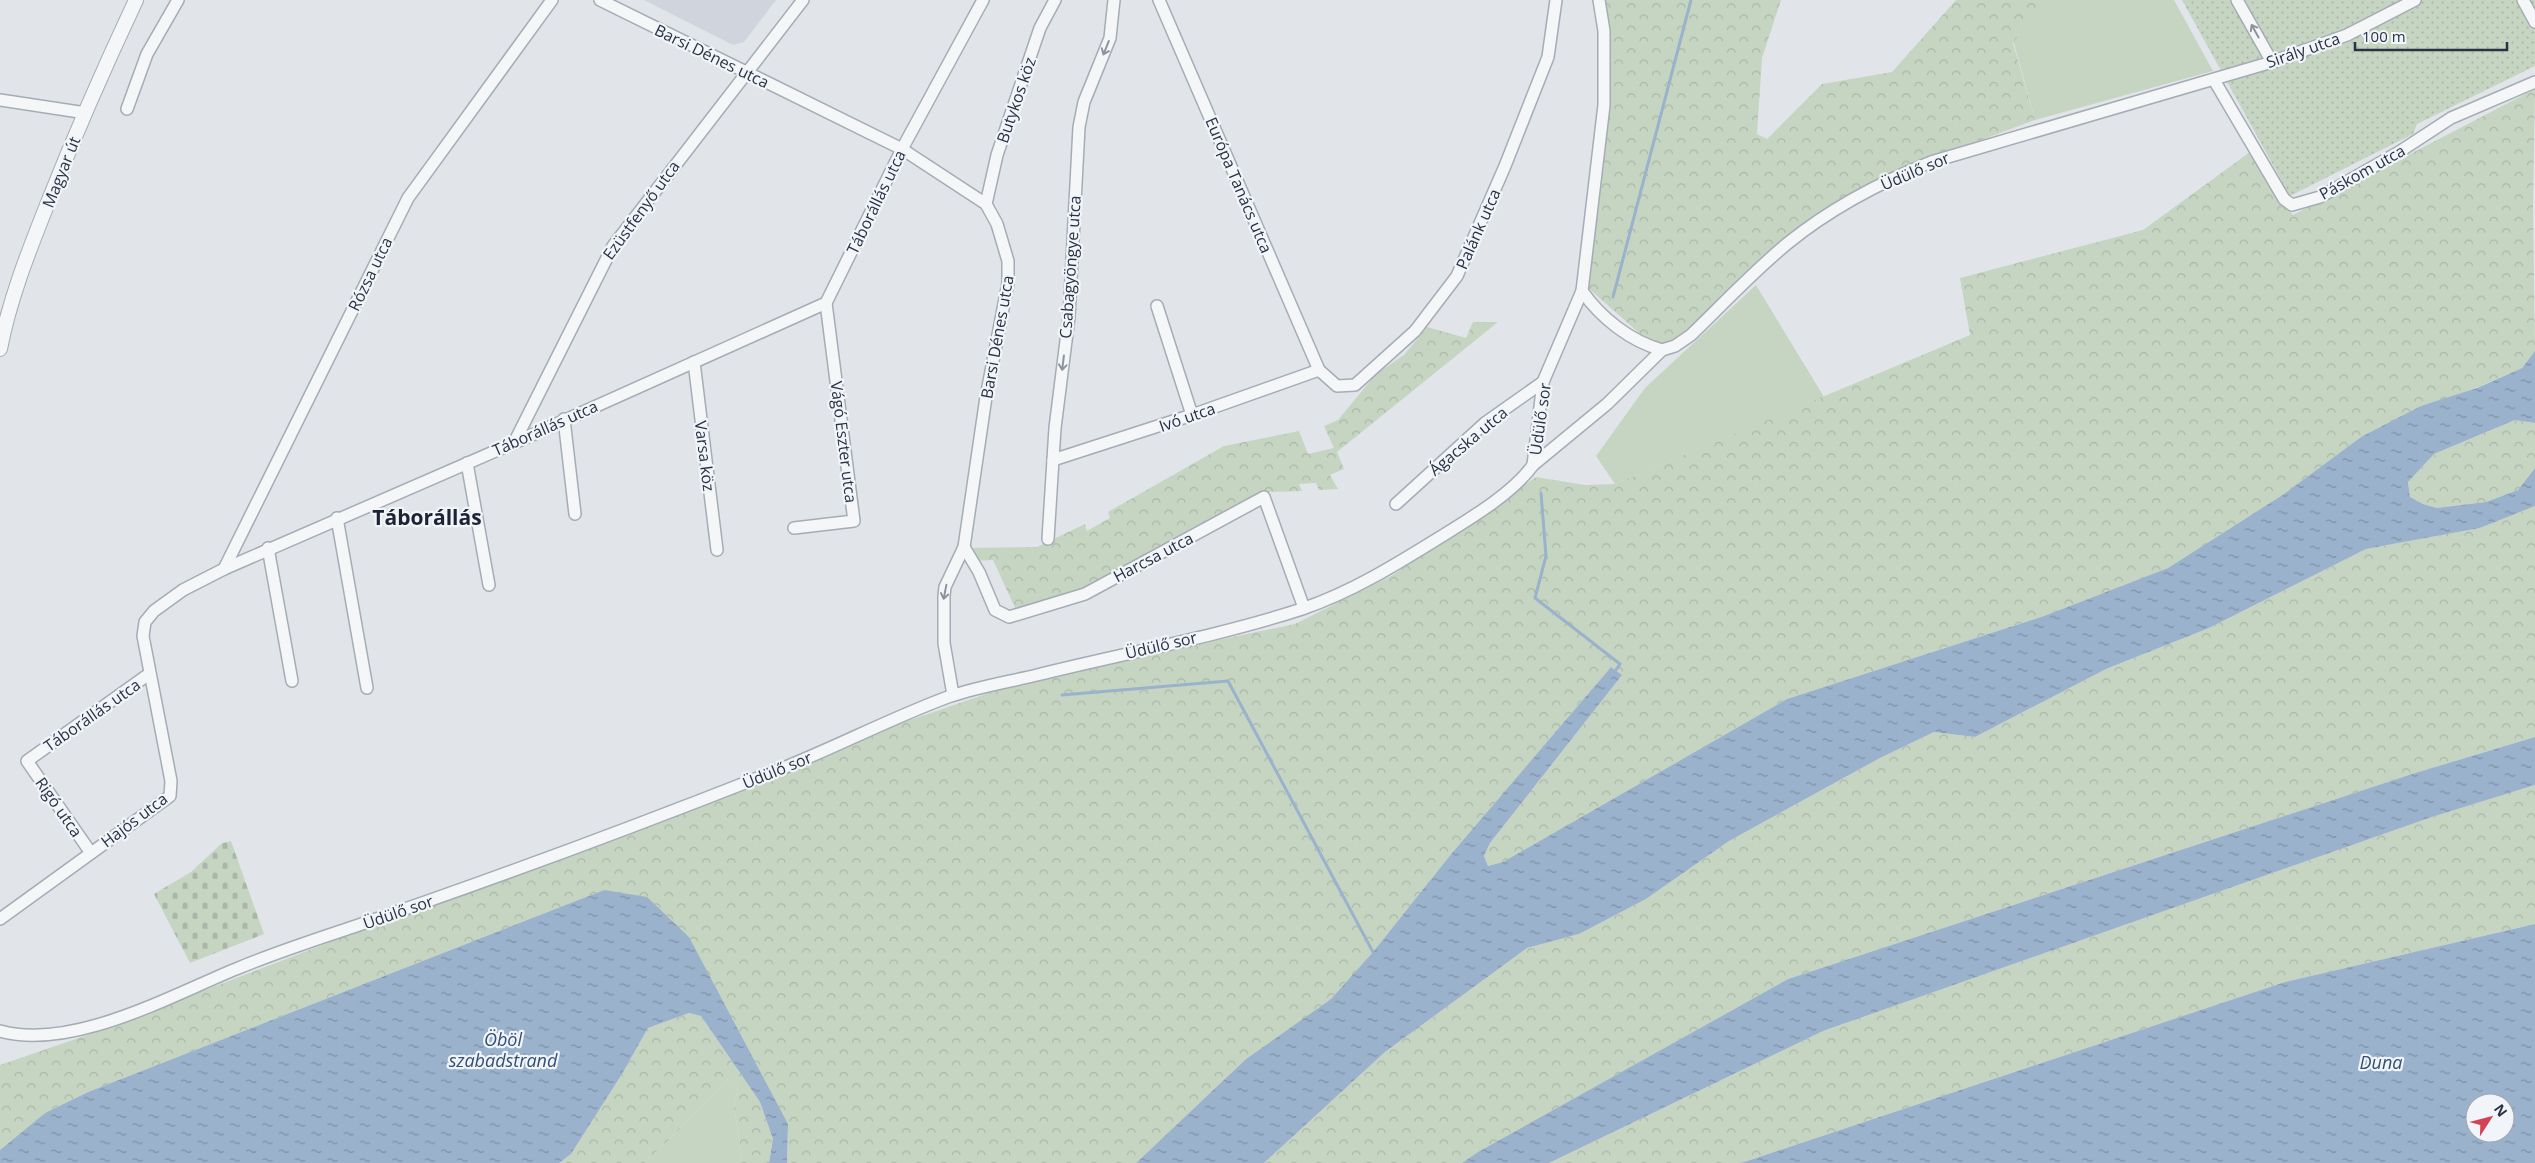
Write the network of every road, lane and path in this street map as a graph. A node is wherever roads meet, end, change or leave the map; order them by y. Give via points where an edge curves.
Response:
1 (136, 0) edge
2 (178, 0) edge
3 (552, 0) edge
4 (600, 0) edge
5 (803, 0) edge
6 (983, 0) edge
7 (1055, 0) edge
8 (1114, 0) edge
9 (1159, 0) edge
10 (1556, 0) edge
11 (1599, 0) edge
12 (2237, 0) edge
13 (2415, 0) edge
14 (2523, 0) edge
15 (2535, 22) edge
16 (2272, 62) junction
17 (745, 73) junction
18 (2214, 80) junction
19 (2535, 82) edge
20 (0, 100) edge
21 (127, 109) dead end
22 (86, 112) junction
23 (902, 149) junction
24 (986, 204) junction
25 (1582, 291) junction
26 (826, 303) junction
27 (1157, 306) dead end
28 (0, 349) edge
29 (1662, 350) junction
30 (694, 362) junction
31 (1319, 370) junction
32 (1543, 382) junction
33 (1192, 415) junction
34 (564, 419) junction
35 (514, 443) junction
36 (1053, 460) junction
37 (467, 463) junction
38 (1533, 465) junction
39 (1396, 504) dead end
40 (575, 514) dead end
41 (337, 518) junction
42 (794, 528) dead end
43 (1048, 539) dead end
44 (964, 547) junction
45 (268, 548) junction
46 (717, 550) dead end
47 (224, 569) junction
48 (489, 585) dead end
49 (1304, 608) junction
50 (149, 674) junction
51 (292, 681) dead end
52 (367, 688) dead end
53 (953, 695) junction
54 (27, 760) joint
55 (91, 852) junction
56 (0, 919) edge
57 (0, 1031) edge

1 - 22 street, Magyar út
2 - 21 street via 147,54
3 - 47 street, Rózsa utca via 408,198
4 - 17 street, Barsi Dénes utca
5 - 17 street, Ezüstfenyő utca
6 - 23 street, Táborállás utca
7 - 24 street, Butykos köz via 1040,28 996,155
8 -> 36 street, Csabagyöngye utca via 1110,38 1084,102 1080,127 1069,317
9 - 31 street, Európa Tanács utca
10 - 31 street, Palánk utca via 1548,57 1457,276 1415,331 1355,385 1337,386
11 - 25 street, Üdülő sor via 1604,31 1604,106
16 -> 12 street
13 - 16 street, Sirály utca via 2347,35
14 - 15 street
16 - 18 street, Sirály utca
17 - 23 street, Barsi Dénes utca
17 - 35 street, Ezüstfenyő utca via 613,246
18 - 19 street, Páskom utca via 2284,199 2292,205 2320,197 2451,118
18 - 29 street, Üdülő sor via 1962,152 1901,174 1794,239 1691,335
20 - 22 street
22 - 28 street, Magyar út via 25,262
23 - 24 street, Barsi Dénes utca
23 - 26 street, Táborállás utca
24 - 44 street, Barsi Dénes utca via 1005,244 1008,283 986,397
25 - 29 street via 1605,316 1642,344
25 - 32 street, Üdülő sor
26 - 30 street, Táborállás utca
26 - 42 street, Vágó Eszter utca via 854,522
27 - 33 street
29 - 38 street, Üdülő sor via 1607,404
30 - 34 street, Táborállás utca
30 - 46 street, Varsa köz
31 - 33 street, Ivó utca
32 - 38 street, Üdülő sor
32 - 39 street, Ágacska utca via 1485,423
33 - 36 street, Ivó utca
34 - 35 street, Táborállás utca
34 - 40 street
35 - 37 street, Táborállás utca
36 - 43 street, Csabagyöngye utca
37 - 41 street, Táborállás utca
37 - 48 street
38 - 49 street, Üdülő sor via 1465,522 1365,582
41 - 45 street, Táborállás utca
41 - 52 street
44 - 49 street, Harcsa utca via 995,610 1009,617 1085,594 1264,498
44 -> 53 street, Barsi Dénes utca via 944,596 944,643
45 - 47 street, Táborállás utca
45 - 51 street
47 - 50 street, Táborállás utca via 183,590 145,622 142,636
49 - 53 street, Üdülő sor via 1234,628
50 - 54 street, Táborállás utca
50 - 55 street, Hajós utca via 171,780 170,796
53 - 57 street, Üdülő sor via 795,763 621,831 493,880 249,964 126,1015 56,1035 29,1037
54 - 55 street, Rigó utca
55 - 56 street, Hajós utca

